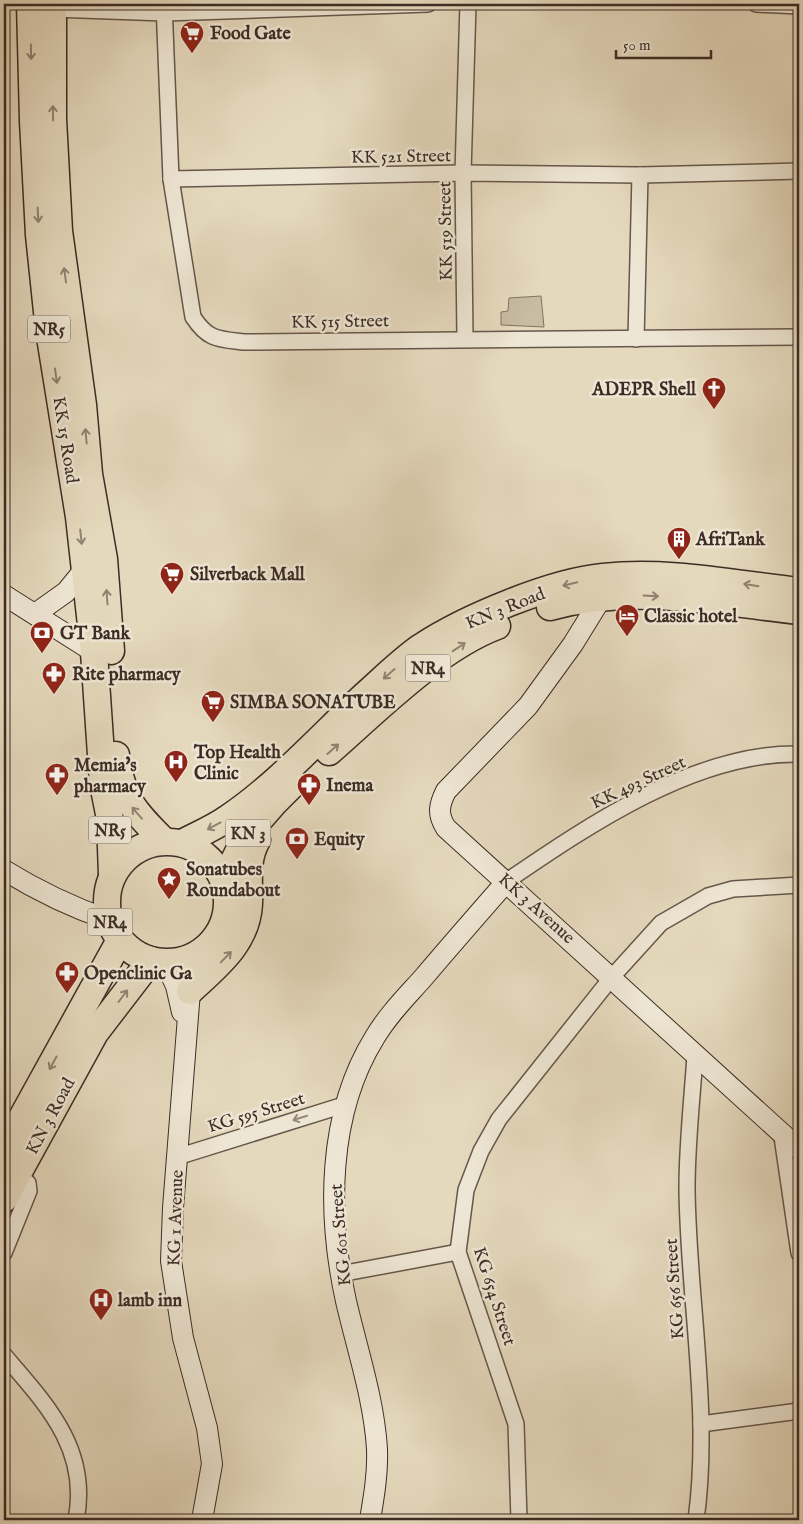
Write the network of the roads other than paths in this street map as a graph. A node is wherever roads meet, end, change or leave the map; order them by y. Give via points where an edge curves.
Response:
1 (428, 4) edge
2 (468, 4) edge
3 (756, 4) edge
4 (45, 5) edge
5 (799, 6) edge
6 (164, 8) edge
7 (799, 171) edge
8 (463, 173) junction
9 (640, 175) junction
10 (171, 180) junction
11 (799, 337) edge
12 (464, 338) junction
13 (636, 339) junction
14 (84, 570) junction
15 (603, 587) junction
16 (799, 591) edge
17 (4, 595) edge
18 (568, 602) junction
19 (799, 611) edge
20 (34, 614) junction
21 (573, 644) junction
22 (94, 652) junction
23 (799, 754) edge
24 (275, 794) junction
25 (173, 842) junction
26 (4, 870) edge
27 (112, 876) junction
28 (224, 881) junction
29 (507, 881) junction
30 (799, 885) edge
31 (115, 930) junction
32 (168, 960) junction
33 (612, 976) junction
34 (190, 991) junction
35 (85, 1027) junction
36 (185, 1032) junction
37 (695, 1056) junction
38 (347, 1104) junction
39 (781, 1130) junction
40 (799, 1149) edge
41 (4, 1150) edge
42 (177, 1157) junction
43 (11, 1171) edge
44 (4, 1199) edge
45 (458, 1252) junction
46 (4, 1253) edge
47 (799, 1254) edge
48 (340, 1274) junction
49 (4, 1355) edge
50 (799, 1411) edge
51 (700, 1424) junction
52 (76, 1520) edge
53 (202, 1520) edge
54 (370, 1520) edge
55 (519, 1520) edge
56 (696, 1520) edge

1 - 6 street
2 - 8 street, KK 519 Street
3 - 5 street
4 - 6 street
4 -> 14 highway, KK 15 Road / NR5 via 33,121 39,235 49,331 79,517
25 -> 4 highway, KK 15 Road / NR5 via 131,806 119,779 104,559 89,474 59,231
6 - 10 street
7 - 9 street, KK 521 Street
8 - 9 street, KK 521 Street
8 - 10 street, KK 521 Street
8 - 12 street, KK 519 Street
9 - 13 street
10 - 12 street, KK 515 Street via 193,317 202,331 215,339 244,342
11 - 13 street, KK 515 Street
12 - 13 street, KK 515 Street
14 - 20 main road via 66,592
14 - 22 highway, KK 15 Road / NR5
16 -> 15 highway, KN 3 Road / NR4 via 715,579 658,576
15 - 18 highway, KN 3 Road / NR4
15 -> 19 highway, KN 3 Road / NR4
15 - 21 main road, KK 3 Avenue
15 -> 24 highway, KN 3 Road / NR4 via 538,592 447,631 419,649 365,695
17 - 20 main road
18 - 21 main road
24 -> 18 highway, KN 3 Road / NR4 via 432,665 484,631
20 - 22 main road
21 - 29 main road, KK 3 Avenue via 528,706 446,791 439,805 440,818 446,828
22 - 27 highway, KK 15 Road / NR5 via 103,784 110,819
23 - 29 street, KK 493 Street via 735,763 683,779 621,808
24 -> 25 highway, KN 3
24 - 28 highway, KN 3 via 248,834
34 -> 24 highway via 234,948 244,929 249,905 247,868 253,848 269,821
25 - 27 highway, NR4 via 143,846 124,858
25 - 28 highway, NR4 via 200,851 214,864
26 - 31 main road
27 - 31 highway, NR4 via 106,898
28 - 32 highway, NR4 via 228,900 225,919 215,939 203,951
29 - 33 main road, KK 3 Avenue
29 - 38 main road, KG 601 Street via 375,1036 359,1066
30 - 33 street, KG 654 Street via 733,889 708,896 661,923
31 - 32 highway, NR4 via 134,952
31 - 35 highway, NR4
32 - 34 main road, KG 1 Avenue
35 -> 32 highway, NR4
32 - 36 main road, KG 1 Avenue
33 - 37 main road, KK 3 Avenue
33 - 45 street, KG 654 Street via 499,1119 481,1151 466,1190
34 - 36 main road, KG 1 Avenue
35 -> 41 highway, KN 3 Road / NR4
35 - 43 highway, KN 3 Road / NR4
36 - 42 main road, KG 1 Avenue
37 - 39 main road, KK 3 Avenue
37 - 51 street, KG 656 Street via 687,1188
38 -> 42 street, KG 595 Street
38 - 48 main road, KG 601 Street via 336,1151 334,1196
39 - 40 main road, KK 3 Avenue
39 - 47 street
42 - 53 main road, KG 1 Avenue via 172,1208 172,1261 183,1338 207,1428 212,1464
43 - 44 highway, KN 3 Road / NR4
43 - 46 street via 28,1183 29,1191
45 - 48 street
45 - 55 street, KG 654 Street via 516,1424
48 - 54 main road, KG 601 Street via 371,1407 377,1448
49 - 52 street via 49,1408 66,1438 77,1471 79,1504
50 - 51 street
51 - 56 street, KG 656 Street via 700,1486

